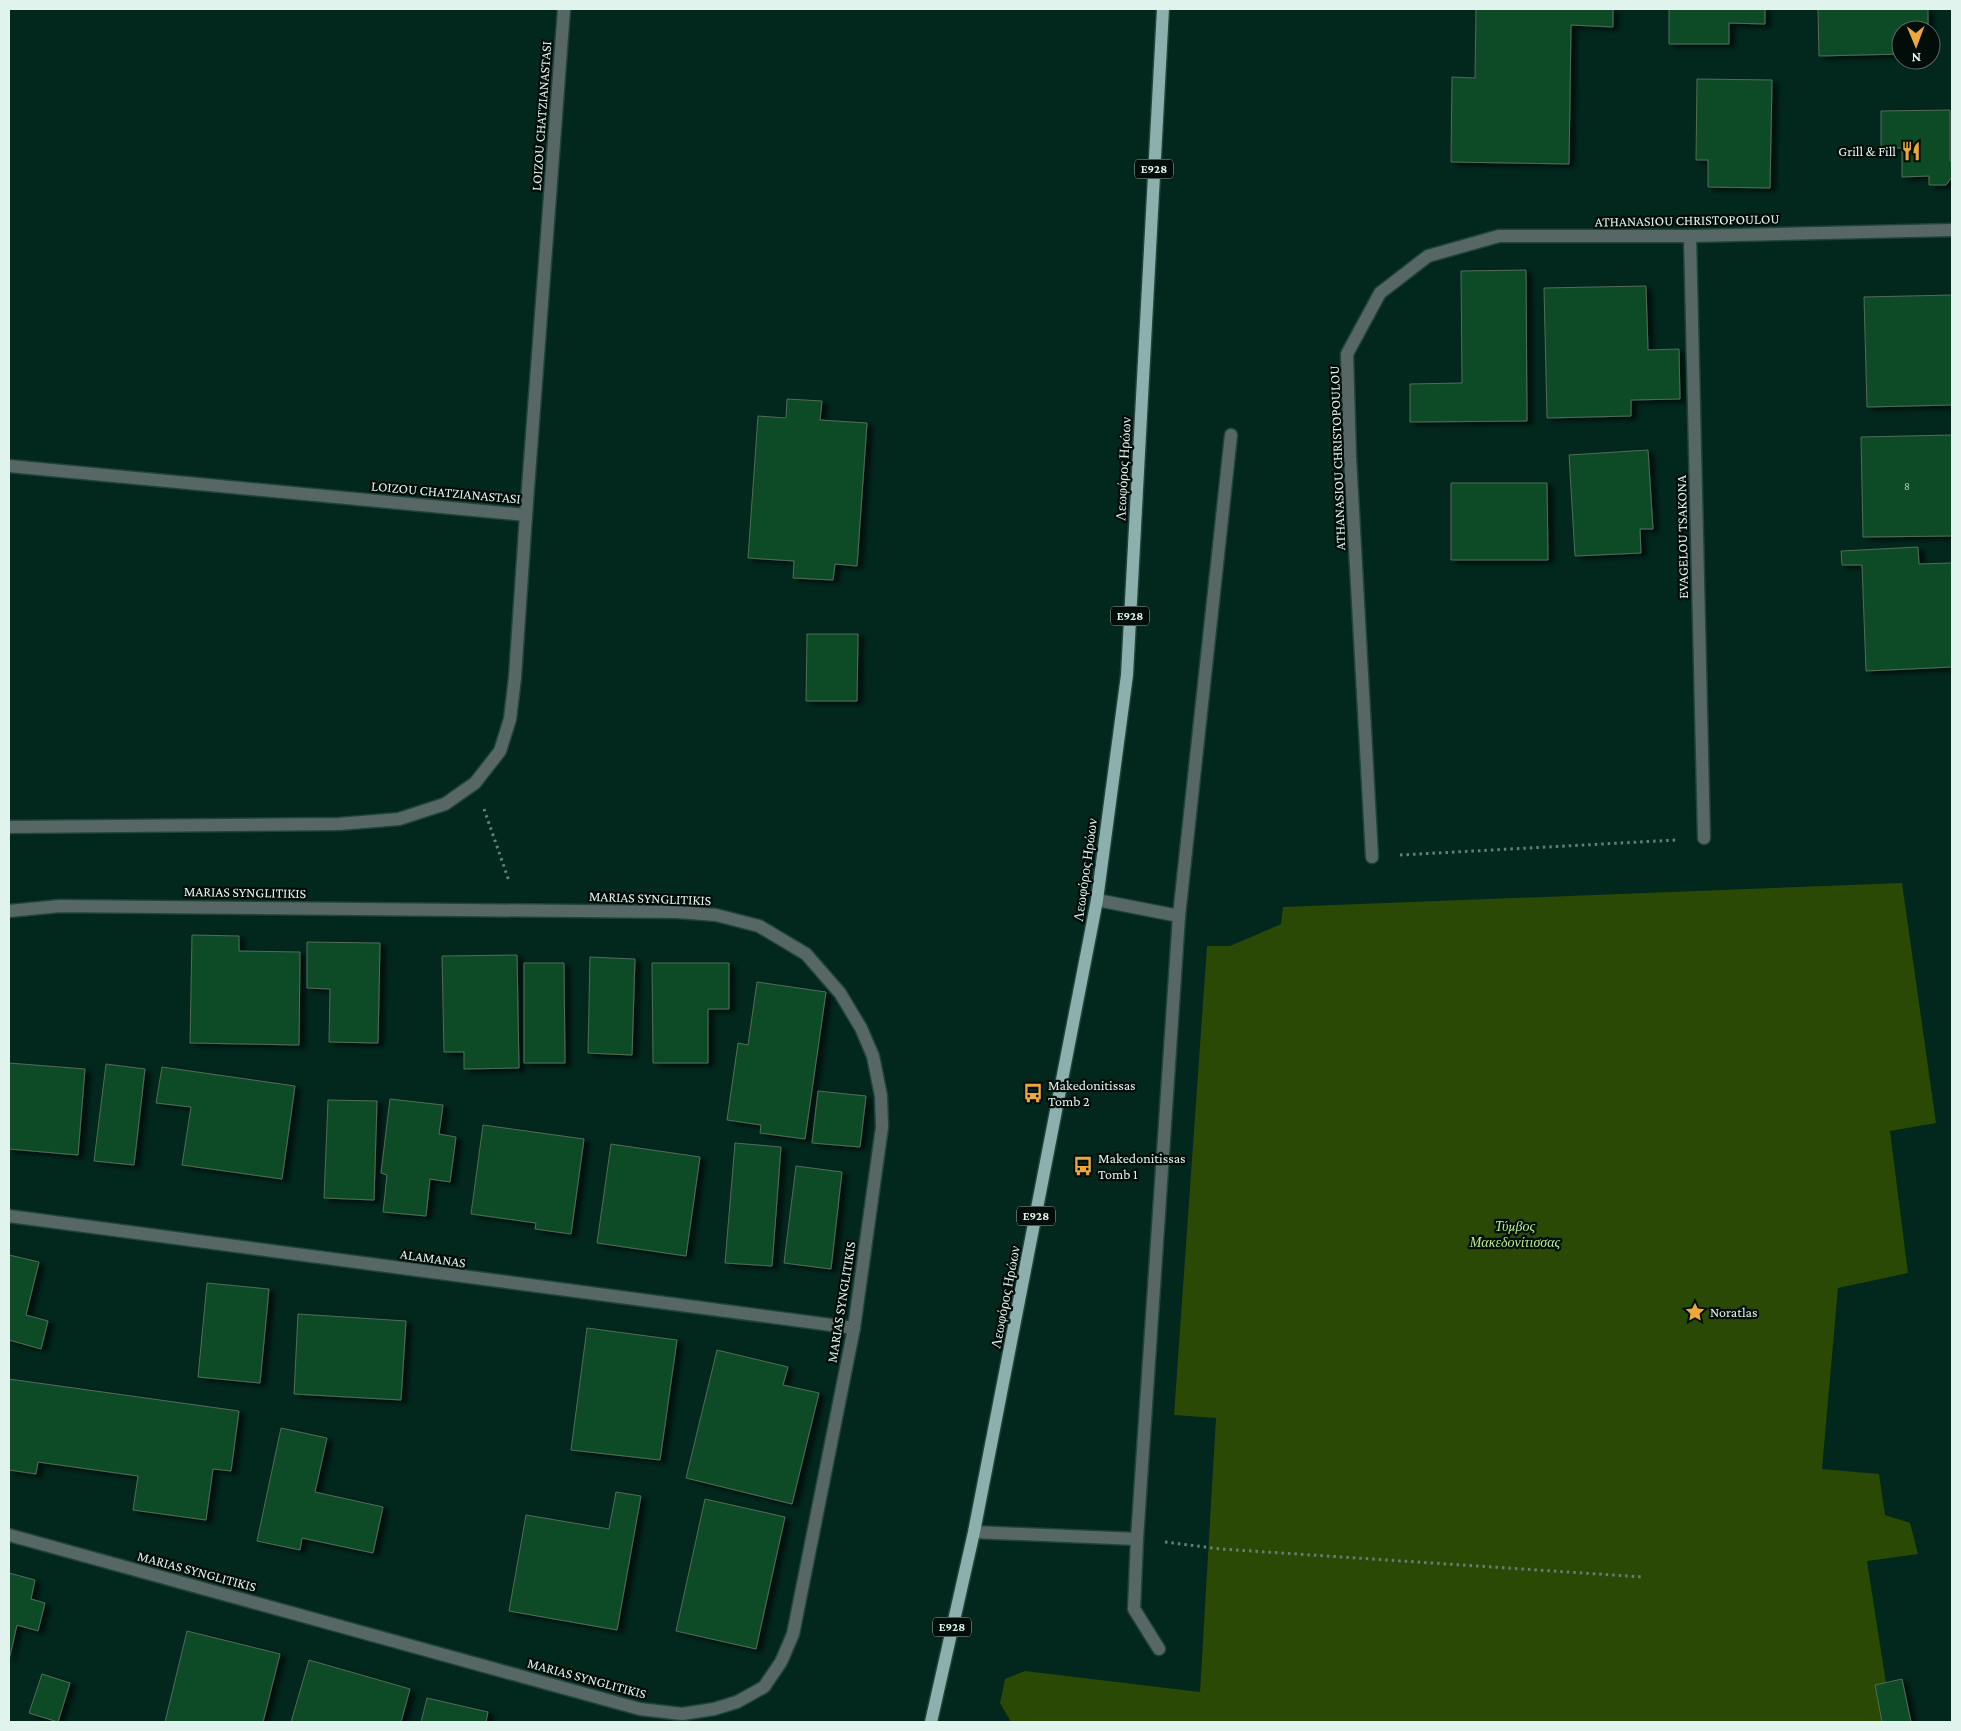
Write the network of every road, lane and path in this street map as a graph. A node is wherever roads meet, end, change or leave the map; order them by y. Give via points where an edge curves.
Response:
1 (564, 9) edge
2 (1163, 9) edge
3 (1952, 230) edge
4 (1690, 236) junction
5 (1231, 435) dead end
6 (9, 466) edge
7 (526, 515) junction
8 (475, 783) junction
9 (9, 827) edge
10 (1704, 838) joint
11 (1372, 857) joint
12 (1098, 900) junction
13 (519, 910) junction
14 (9, 911) edge
15 (1179, 916) junction
16 (9, 1216) edge
17 (854, 1328) junction
18 (974, 1532) junction
19 (9, 1535) edge
20 (1137, 1539) junction
21 (1643, 1577) dead end
22 (1159, 1649) dead end
23 (931, 1722) edge

1 - 7 street, LOIZOU CHATZIANASTASI
2 - 12 main road, Λεωφόρος Ηρώων / E928 via 1127,675
3 - 4 street, ATHANASIOU CHRISTOPOULOU
4 - 10 street, EVAGELOU TSAKONA
4 - 11 street, ATHANASIOU CHRISTOPOULOU via 1499,236 1428,256 1380,293 1347,354
5 - 15 street
6 - 7 street, LOIZOU CHATZIANASTASI
7 - 8 street via 510,719 500,751
8 - 9 street via 445,804 399,819 340,824
8 - 13 path
10 - 11 path
12 - 15 street
12 - 18 main road, Λεωφόρος Ηρώων / E928
13 - 14 street, MARIAS SYNGLITIKIS via 60,906
13 - 17 street, MARIAS SYNGLITIKIS via 678,912 716,915 759,926 806,954 840,993 873,1056 881,1096 882,1127
15 - 20 street
16 - 17 street, ALAMANAS
17 - 19 street, MARIAS SYNGLITIKIS via 794,1634 764,1687 737,1702 714,1709 682,1714 640,1709
18 - 20 street
18 - 23 main road, Λεωφόρος Ηρώων / E928
20 - 21 path via 1221,1549
20 - 22 street via 1134,1609

